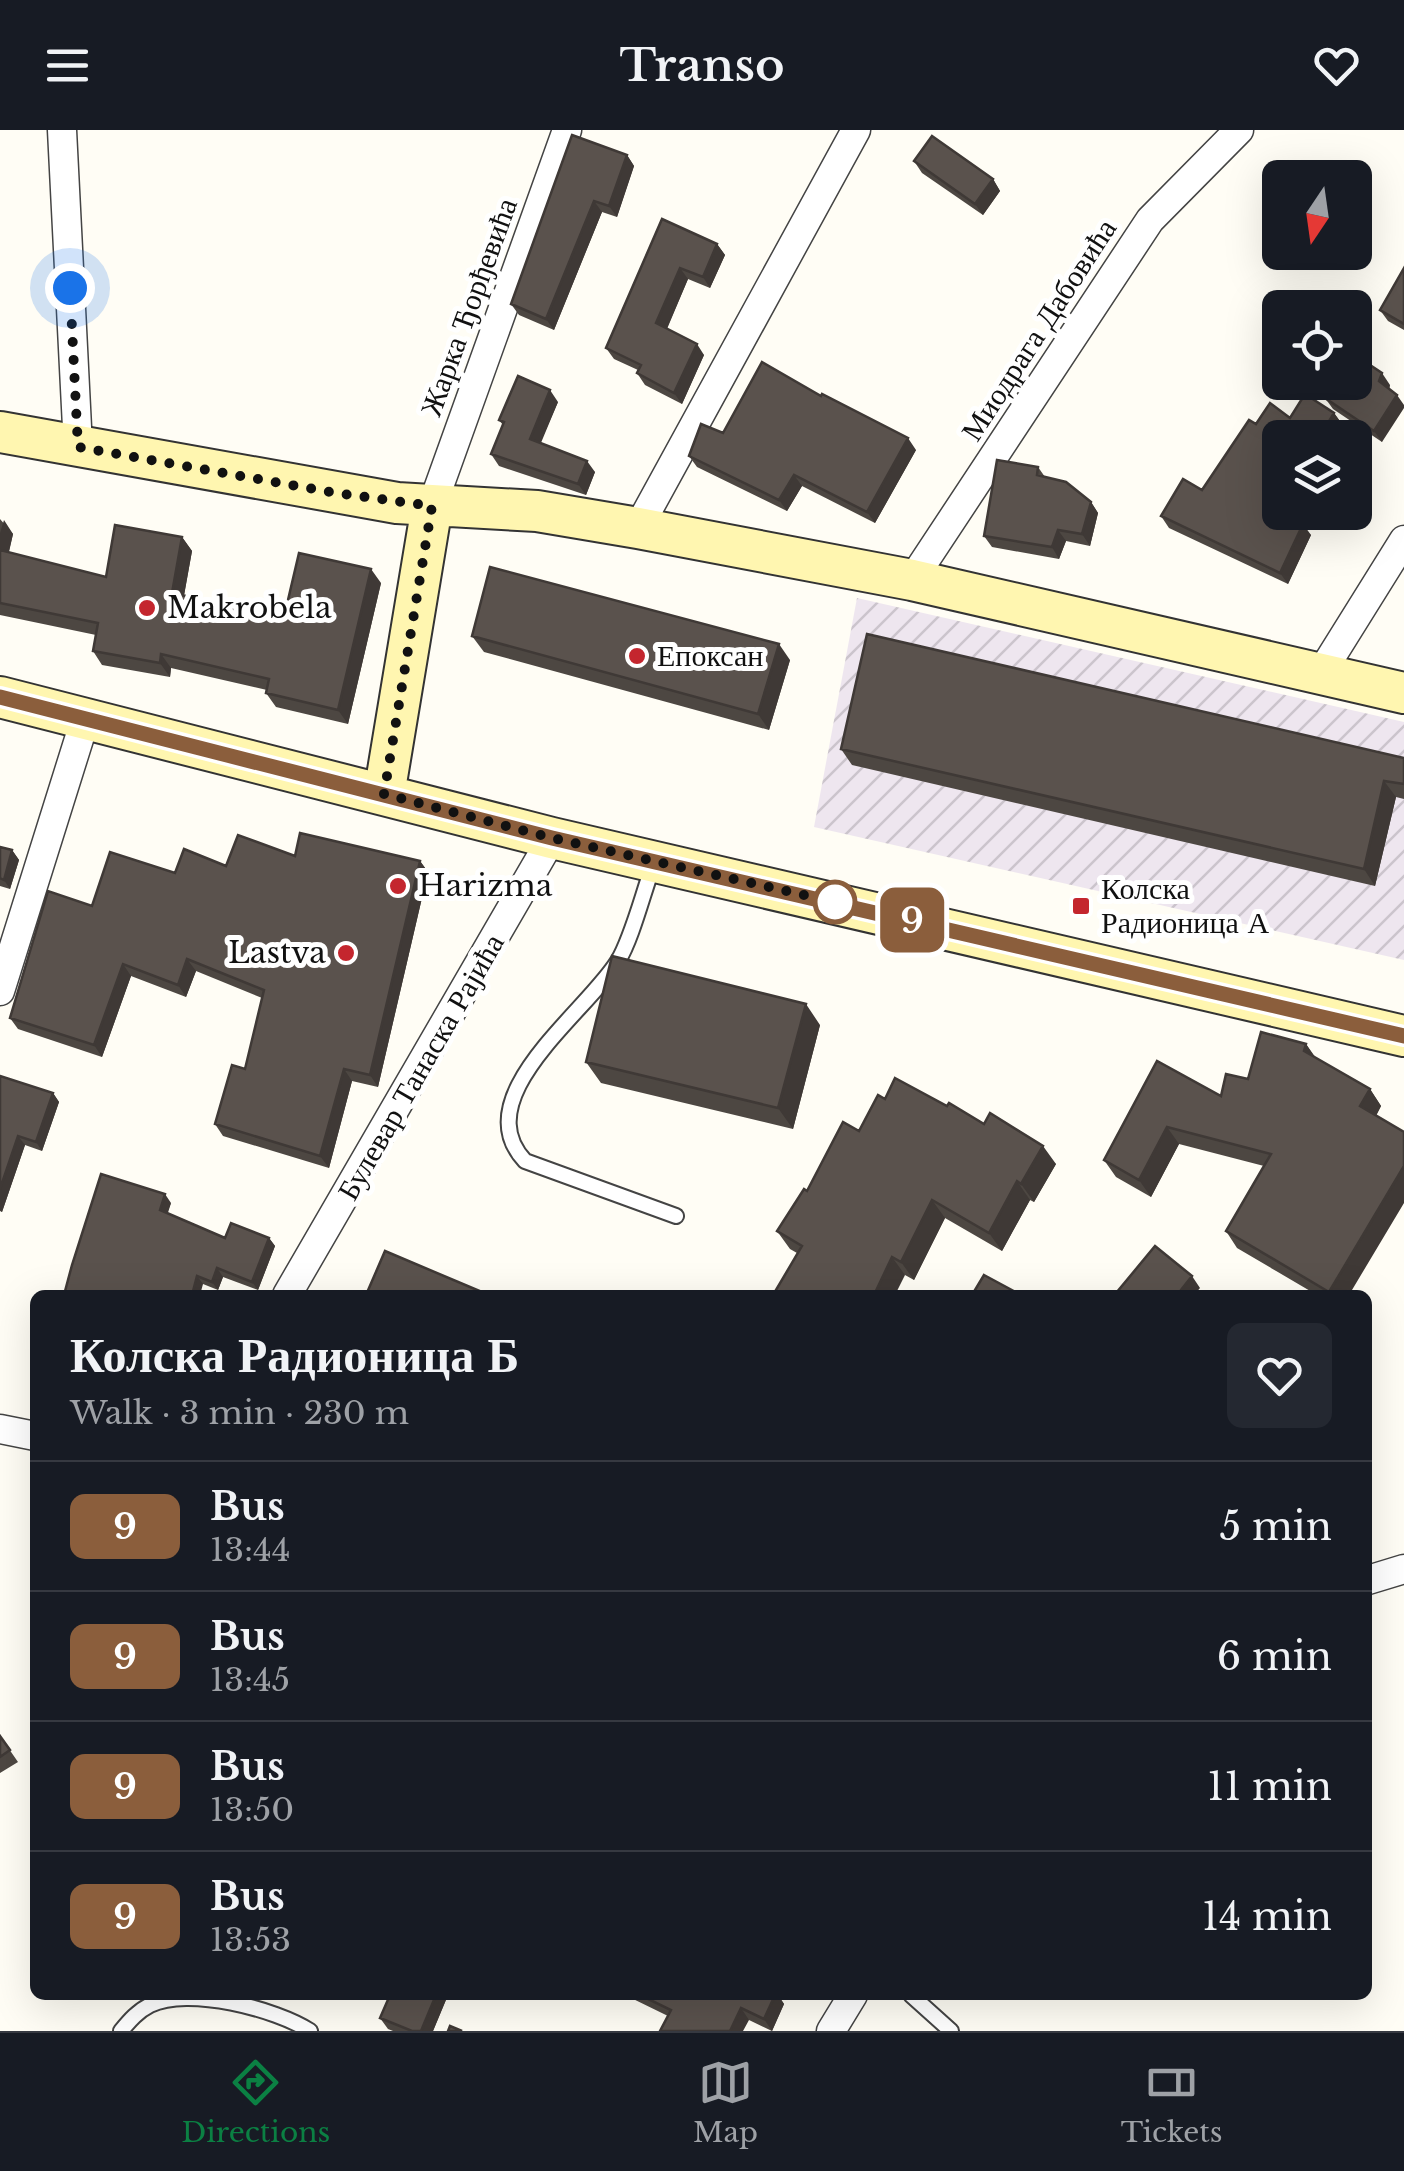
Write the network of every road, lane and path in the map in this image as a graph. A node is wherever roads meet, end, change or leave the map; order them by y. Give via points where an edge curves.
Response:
1 (62, 130) edge
2 (567, 130) edge
3 (856, 130) edge
4 (1239, 130) edge
5 (0, 432) edge
6 (78, 447) junction
7 (432, 506) junction
8 (638, 528) junction
9 (1404, 540) edge
10 (912, 580) junction
11 (1321, 673) junction
12 (1404, 693) edge
13 (0, 697) edge
14 (85, 720) junction
15 (384, 794) junction
16 (552, 838) junction
17 (654, 861) junction
18 (619, 960) junction
19 (636, 965) edge
20 (0, 991) edge
21 (1404, 1036) edge
22 (676, 1216) dead end
23 (290, 1290) edge
24 (0, 1429) edge
25 (30, 1435) edge
26 (1404, 1569) edge
27 (1372, 1579) edge
28 (173, 2000) edge
29 (207, 2000) edge
30 (850, 2000) edge
31 (917, 2000) edge
32 (121, 2031) edge
33 (310, 2031) edge
34 (832, 2031) edge
35 (951, 2031) edge

1 - 6 street
2 - 7 street, Жарка Ђорђевића
3 - 8 street
4 - 10 street, Миодрага Дабовића via 1150,220
5 - 6 street
6 - 7 street
7 - 8 street via 537,511
7 - 15 street
8 - 10 street
9 - 11 street
10 - 11 street
11 - 12 street
13 - 14 street
14 - 15 street
14 - 20 street
15 - 16 street
16 - 17 street
16 - 23 street, Булевар Танаска Рајића
17 - 18 lane
17 - 21 street
18 - 19 lane
18 - 22 lane via 518,1080 510,1136 525,1161
24 - 25 street
26 - 27 street
28 - 32 lane via 152,2004
29 - 33 lane via 246,2006
30 - 34 street
31 - 35 lane

